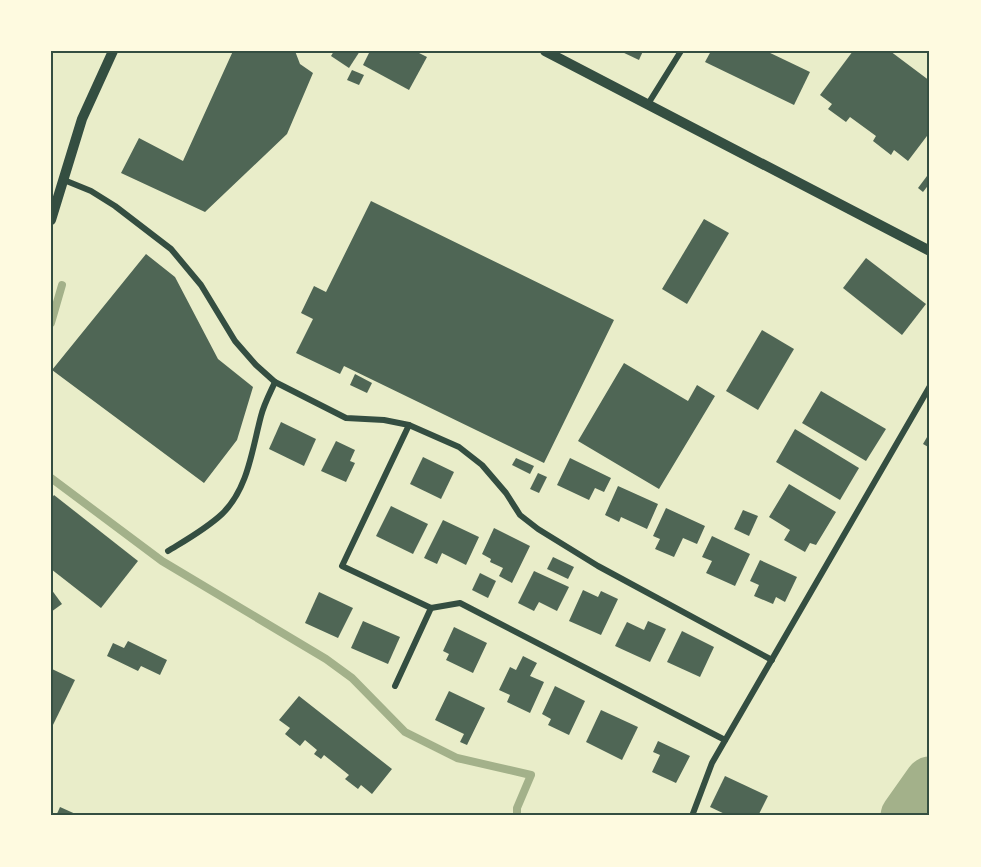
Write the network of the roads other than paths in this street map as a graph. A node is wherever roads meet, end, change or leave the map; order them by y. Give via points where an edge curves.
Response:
1 (113, 51) edge
2 (545, 51) edge
3 (681, 51) edge
4 (648, 104) junction
5 (64, 180) junction
6 (51, 220) edge
7 (930, 251) edge
8 (275, 382) junction
9 (930, 386) edge
10 (409, 425) junction
11 (168, 551) dead end
12 (431, 608) junction
13 (772, 660) junction
14 (395, 686) dead end
15 (725, 740) junction
16 (692, 816) edge

1 - 5 street via 82,119
2 - 4 street
3 - 4 street
4 - 7 street
5 - 6 street
5 - 8 street via 116,206 171,249 201,285 235,341
8 - 10 street via 345,418
8 - 11 street via 261,413 253,455 233,501 202,530
9 - 13 street
10 - 12 street via 342,566
10 - 13 street via 459,447 482,465 520,515 538,529
12 - 14 street
12 - 15 street via 459,603
13 - 15 street
15 - 16 street via 712,762

